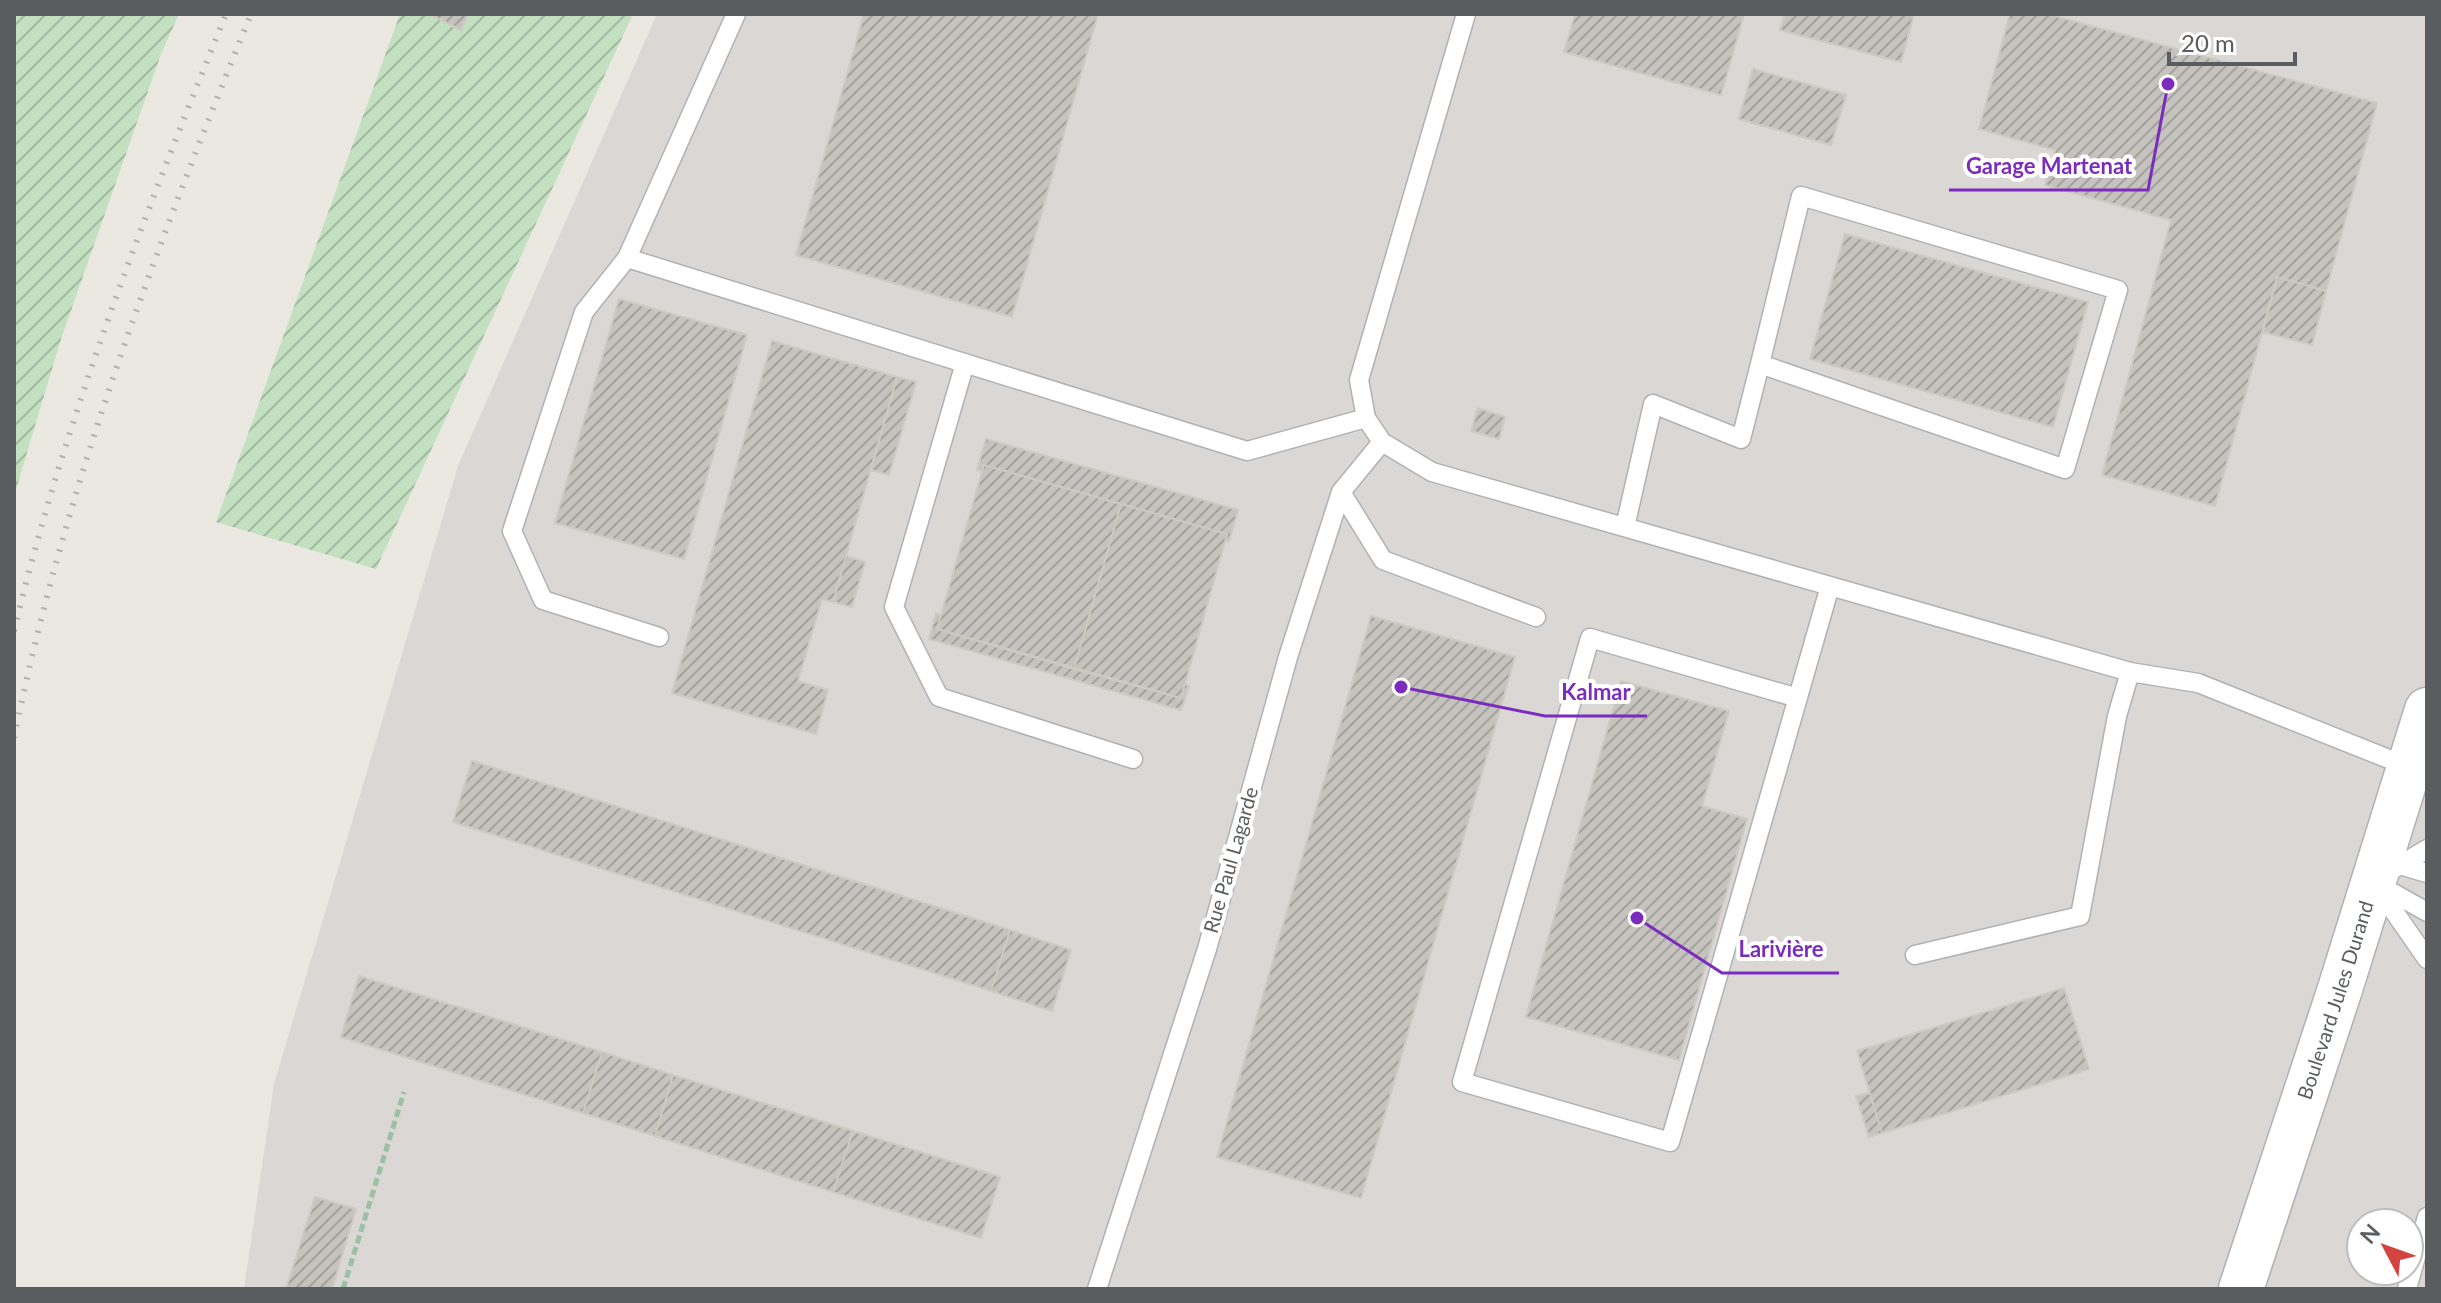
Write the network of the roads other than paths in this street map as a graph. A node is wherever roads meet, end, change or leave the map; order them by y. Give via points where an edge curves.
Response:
1 (736, 14) edge
2 (1466, 14) edge
3 (627, 258) junction
4 (965, 363) junction
5 (1760, 364) junction
6 (1366, 418) junction
7 (1382, 442) junction
8 (1341, 492) junction
9 (1625, 527) junction
10 (1830, 586) junction
11 (1536, 617) dead end
12 (659, 637) dead end
13 (2130, 672) junction
14 (1798, 698) junction
15 (2427, 710) edge
16 (1133, 759) dead end
17 (2409, 767) junction
18 (2427, 849) edge
19 (2387, 873) junction
20 (2427, 873) edge
21 (2427, 912) edge
22 (1915, 955) dead end
23 (2427, 959) edge
24 (2427, 1217) edge
25 (1097, 1289) edge
26 (2241, 1289) edge
27 (2407, 1289) edge

1 - 3 lane
2 - 6 lane via 1359,380
3 - 4 lane
3 - 12 lane via 584,312 512,531 543,600
4 - 6 lane via 1247,451
4 - 16 lane via 894,607 939,697
5 - 5 lane via 2065,469 2118,290 1801,196
5 - 9 lane via 1741,439 1653,404
6 - 7 lane
7 - 8 lane, Rue Paul Lagarde
7 - 9 lane via 1432,472
8 - 11 lane via 1383,560
8 - 25 lane, Rue Paul Lagarde via 1288,657 1207,949
9 - 10 lane
10 - 13 lane
10 - 14 lane
13 - 17 lane via 2198,683
13 - 22 lane via 2080,916
14 - 14 lane via 1670,1142 1462,1082 1590,638
15 - 17 main road, Boulevard Jules Durand
17 - 19 main road, Boulevard Jules Durand
18 - 19 lane
19 - 20 lane
19 - 21 lane
19 - 23 lane
19 - 26 main road, Boulevard Jules Durand
24 - 27 lane

